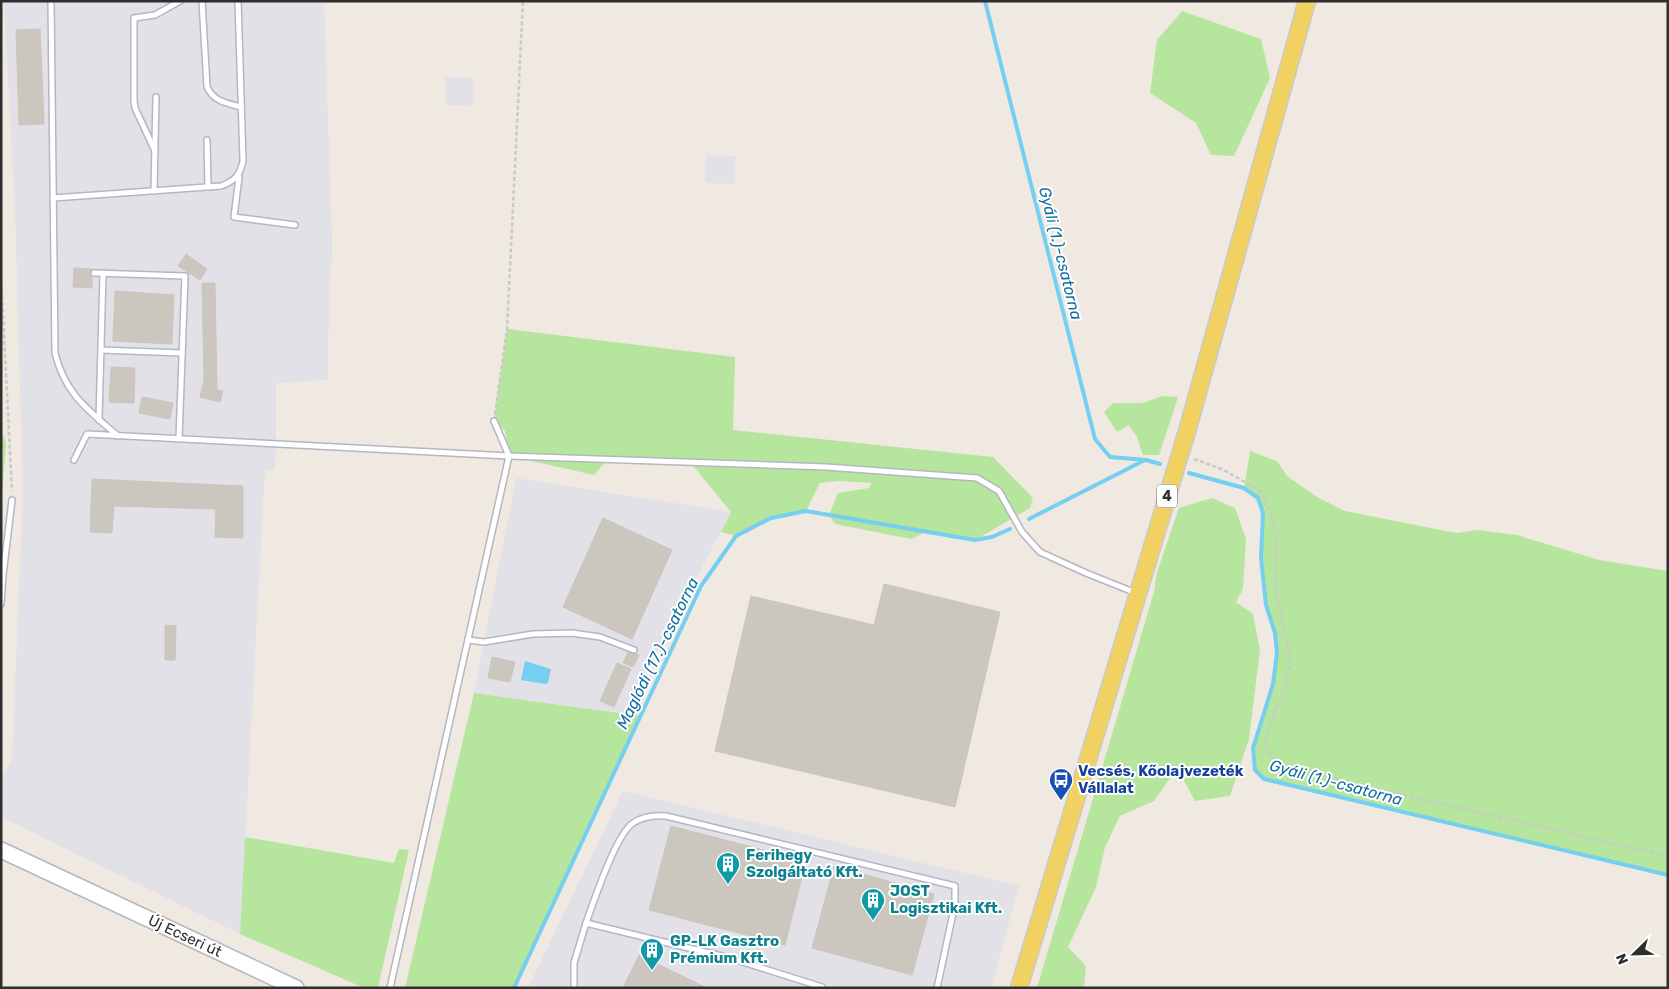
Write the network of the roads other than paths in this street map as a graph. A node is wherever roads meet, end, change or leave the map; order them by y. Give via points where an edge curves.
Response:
1 (51, 1) edge
2 (180, 1) edge
3 (202, 1) edge
4 (238, 1) edge
5 (1307, 1) edge
6 (156, 97) dead end
7 (241, 107) junction
8 (207, 140) dead end
9 (155, 151) junction
10 (239, 176) junction
11 (208, 187) junction
12 (154, 191) junction
13 (53, 198) junction
14 (295, 225) dead end
15 (94, 273) dead end
16 (103, 274) junction
17 (101, 350) junction
18 (182, 353) junction
19 (99, 420) junction
20 (494, 421) road end
21 (118, 436) junction
22 (179, 438) junction
23 (509, 456) junction
24 (74, 460) dead end
25 (12, 500) road end
26 (1137, 594) junction
27 (1, 604) edge
28 (468, 640) junction
29 (634, 650) dead end
30 (1, 850) edge
31 (586, 923) junction
32 (822, 987) edge
33 (296, 988) edge
34 (390, 988) edge
35 (574, 988) edge
36 (937, 988) edge
37 (1019, 988) edge

1 - 13 lane
2 - 9 lane via 155,15 134,18 135,108
3 - 7 lane via 207,88 216,99
4 - 7 lane
5 - 26 main road, 4 via 1188,428
6 - 9 lane
7 - 10 lane via 243,161
8 - 11 lane
9 - 12 lane
10 - 11 lane via 228,184
10 - 14 lane via 234,216
11 - 12 lane
12 - 13 lane
13 - 19 lane via 55,353 61,373 74,396
15 - 16 lane
16 - 17 lane
16 - 18 lane via 185,276
17 - 18 lane
17 - 19 lane
18 - 22 lane
19 - 21 lane
20 - 23 lane
21 - 22 lane
21 - 24 lane via 87,434
22 - 23 lane
23 - 26 lane via 826,467 977,478 1000,491 1022,532 1040,552
23 - 28 lane
25 - 27 lane
26 - 37 main road, 4
28 - 29 lane via 484,642 533,634 572,633 600,637
28 - 34 lane
30 - 33 main road, Új Ecseri út
31 - 32 lane via 730,958
31 - 35 lane via 574,963
31 - 36 lane via 625,830 644,818 666,816 955,886 955,904

